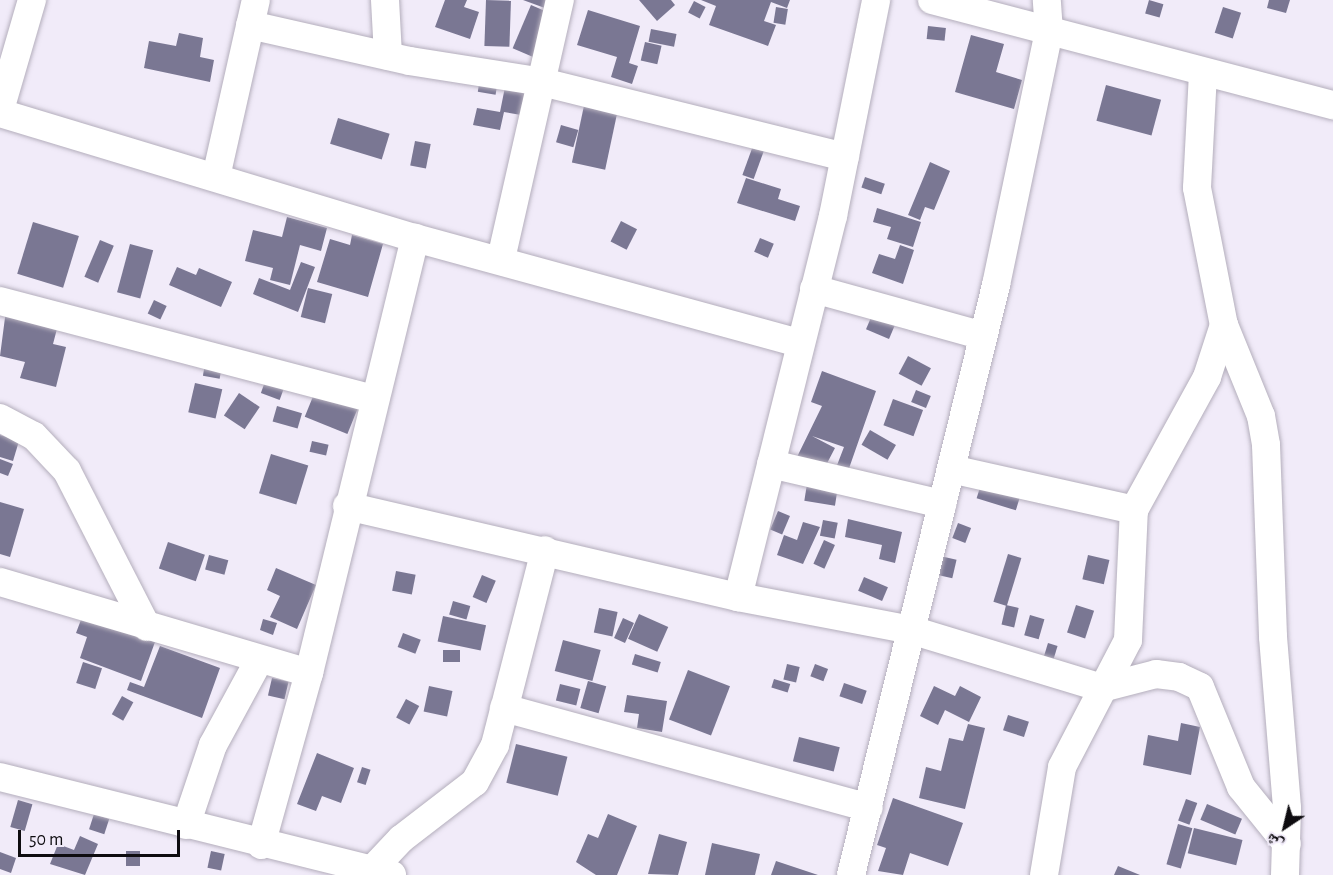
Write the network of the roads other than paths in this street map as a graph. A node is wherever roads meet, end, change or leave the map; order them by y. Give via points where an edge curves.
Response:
1 (32, 0) edge
2 (385, 0) edge
3 (560, 0) edge
4 (876, 0) edge
5 (932, 0) edge
6 (1047, 0) edge
7 (253, 13) edge
8 (1049, 32) junction
9 (388, 56) junction
10 (1203, 73) junction
11 (542, 82) junction
12 (1333, 105) edge
13 (0, 112) edge
14 (845, 157) junction
15 (216, 177) junction
16 (415, 238) junction
17 (501, 259) junction
18 (814, 289) junction
19 (0, 302) edge
20 (1224, 325) junction
21 (983, 336) junction
22 (800, 343) junction
23 (374, 399) junction
24 (0, 418) edge
25 (771, 464) junction
26 (951, 469) junction
27 (942, 504) junction
28 (347, 506) junction
29 (1134, 510) junction
30 (545, 550) junction
31 (0, 582) edge
32 (738, 597) junction
33 (147, 627) junction
34 (911, 630) junction
35 (258, 662) junction
36 (309, 673) junction
37 (1102, 688) junction
38 (504, 708) junction
39 (0, 777) edge
40 (868, 808) junction
41 (186, 825) junction
42 (1287, 844) junction
43 (261, 845) junction
44 (376, 873) edge
45 (851, 875) edge
46 (1044, 875) edge
47 (1285, 875) edge

1 - 13 street
2 - 9 street
3 - 11 street
4 - 14 street
5 - 8 street
6 - 8 street
7 - 9 street
7 - 15 street
8 - 10 street
8 - 21 street
9 - 11 street
10 - 12 street
10 - 20 street via 1197,188
11 - 14 street
11 - 17 street
13 - 15 street
14 - 18 street
15 - 16 street
16 - 17 street
16 - 23 street
17 - 22 street
18 - 21 street
18 - 22 street
19 - 23 street
20 - 29 street via 1207,377
20 - 42 street via 1262,416 1266,445
21 - 26 street
22 - 25 street
23 - 28 street
24 - 33 street via 34,436 67,471
25 - 27 street
25 - 32 street
26 - 27 street
26 - 29 street
27 - 34 street
28 - 30 street
28 - 36 street
29 - 37 street via 1128,640
30 - 32 street
30 - 38 street
31 - 33 street
32 - 34 street
33 - 35 street
34 - 37 street
34 - 40 street
35 - 36 street
35 - 41 street via 213,745
36 - 43 street
37 - 42 street via 1156,674 1200,687 1241,787
37 - 46 street via 1062,766
38 - 40 street
38 - 44 street via 495,745 476,782
39 - 41 street
40 - 45 street
41 - 43 street
42 - 47 street
43 - 44 street

